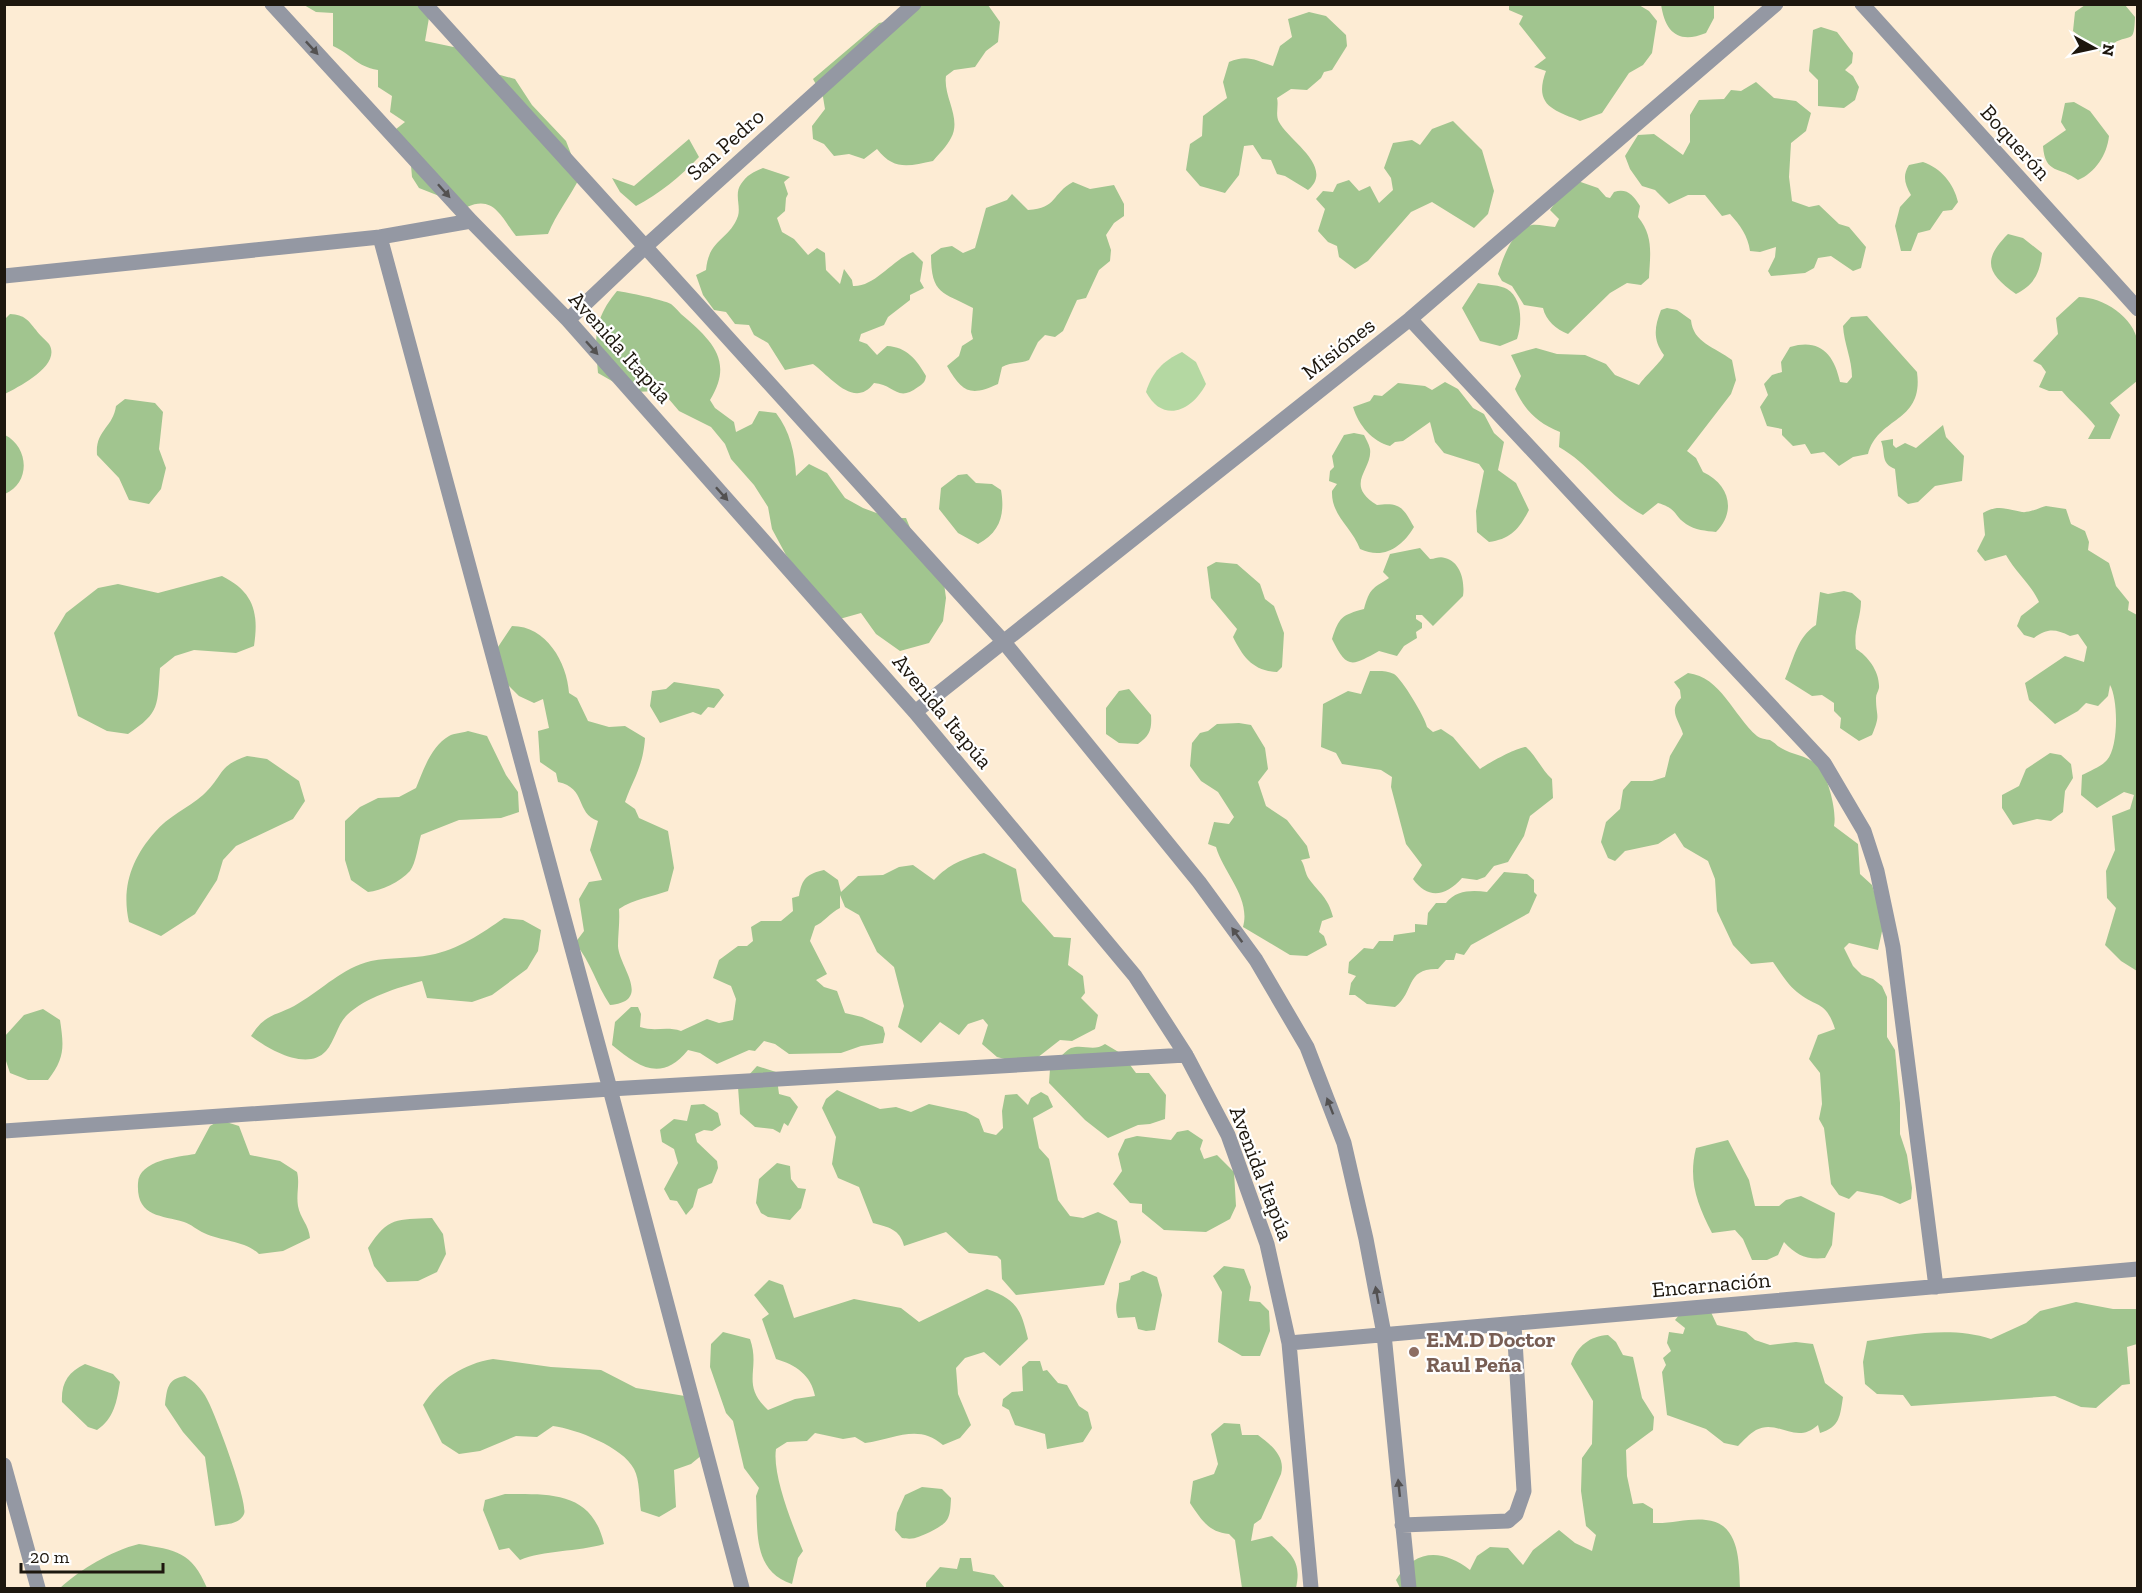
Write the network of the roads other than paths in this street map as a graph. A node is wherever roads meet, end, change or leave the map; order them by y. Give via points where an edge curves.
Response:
1 (272, 4) edge
2 (425, 4) edge
3 (915, 4) edge
4 (1776, 4) edge
5 (1862, 4) edge
6 (471, 221) junction
7 (380, 237) junction
8 (646, 246) junction
9 (4, 276) edge
10 (2138, 309) edge
11 (1410, 319) junction
12 (568, 320) junction
13 (1003, 641) junction
14 (915, 712) junction
15 (1186, 1055) junction
16 (610, 1089) junction
17 (4, 1131) edge
18 (2138, 1269) edge
19 (1936, 1287) junction
20 (1514, 1324) junction
21 (1384, 1334) junction
22 (1289, 1343) junction
23 (4, 1465) edge
24 (1402, 1525) junction
25 (38, 1588) edge
26 (742, 1588) edge
27 (1311, 1588) edge
28 (1409, 1588) edge

1 -> 6 street, Avenida Itapúa
2 - 8 street
3 - 8 street, San Pedro
4 - 11 street, Misiónes
5 - 10 street, Boquerón
6 - 7 street
6 - 12 street, Avenida Itapúa
7 - 9 street
7 - 16 street
8 - 12 street, San Pedro
8 - 13 street
11 - 13 street, Misiónes
11 - 19 street via 1824,763 1863,831 1877,871 1893,947
12 -> 14 street, Avenida Itapúa
13 - 14 street, Misiónes
21 -> 13 street via 1344,1143 1307,1047 1256,960 1199,882
14 - 15 street, Avenida Itapúa via 1134,976
15 - 16 street
15 - 22 street, Avenida Itapúa via 1228,1135 1267,1244
16 - 17 street
16 - 26 street
18 - 19 street, Encarnación
19 - 20 street, Encarnación
20 - 21 street, Encarnación
20 - 24 street via 1524,1491 1516,1514 1508,1521
21 - 22 street, Encarnación
24 -> 21 street
22 - 27 street, Avenida Itapúa
23 - 25 street
24 - 28 street

